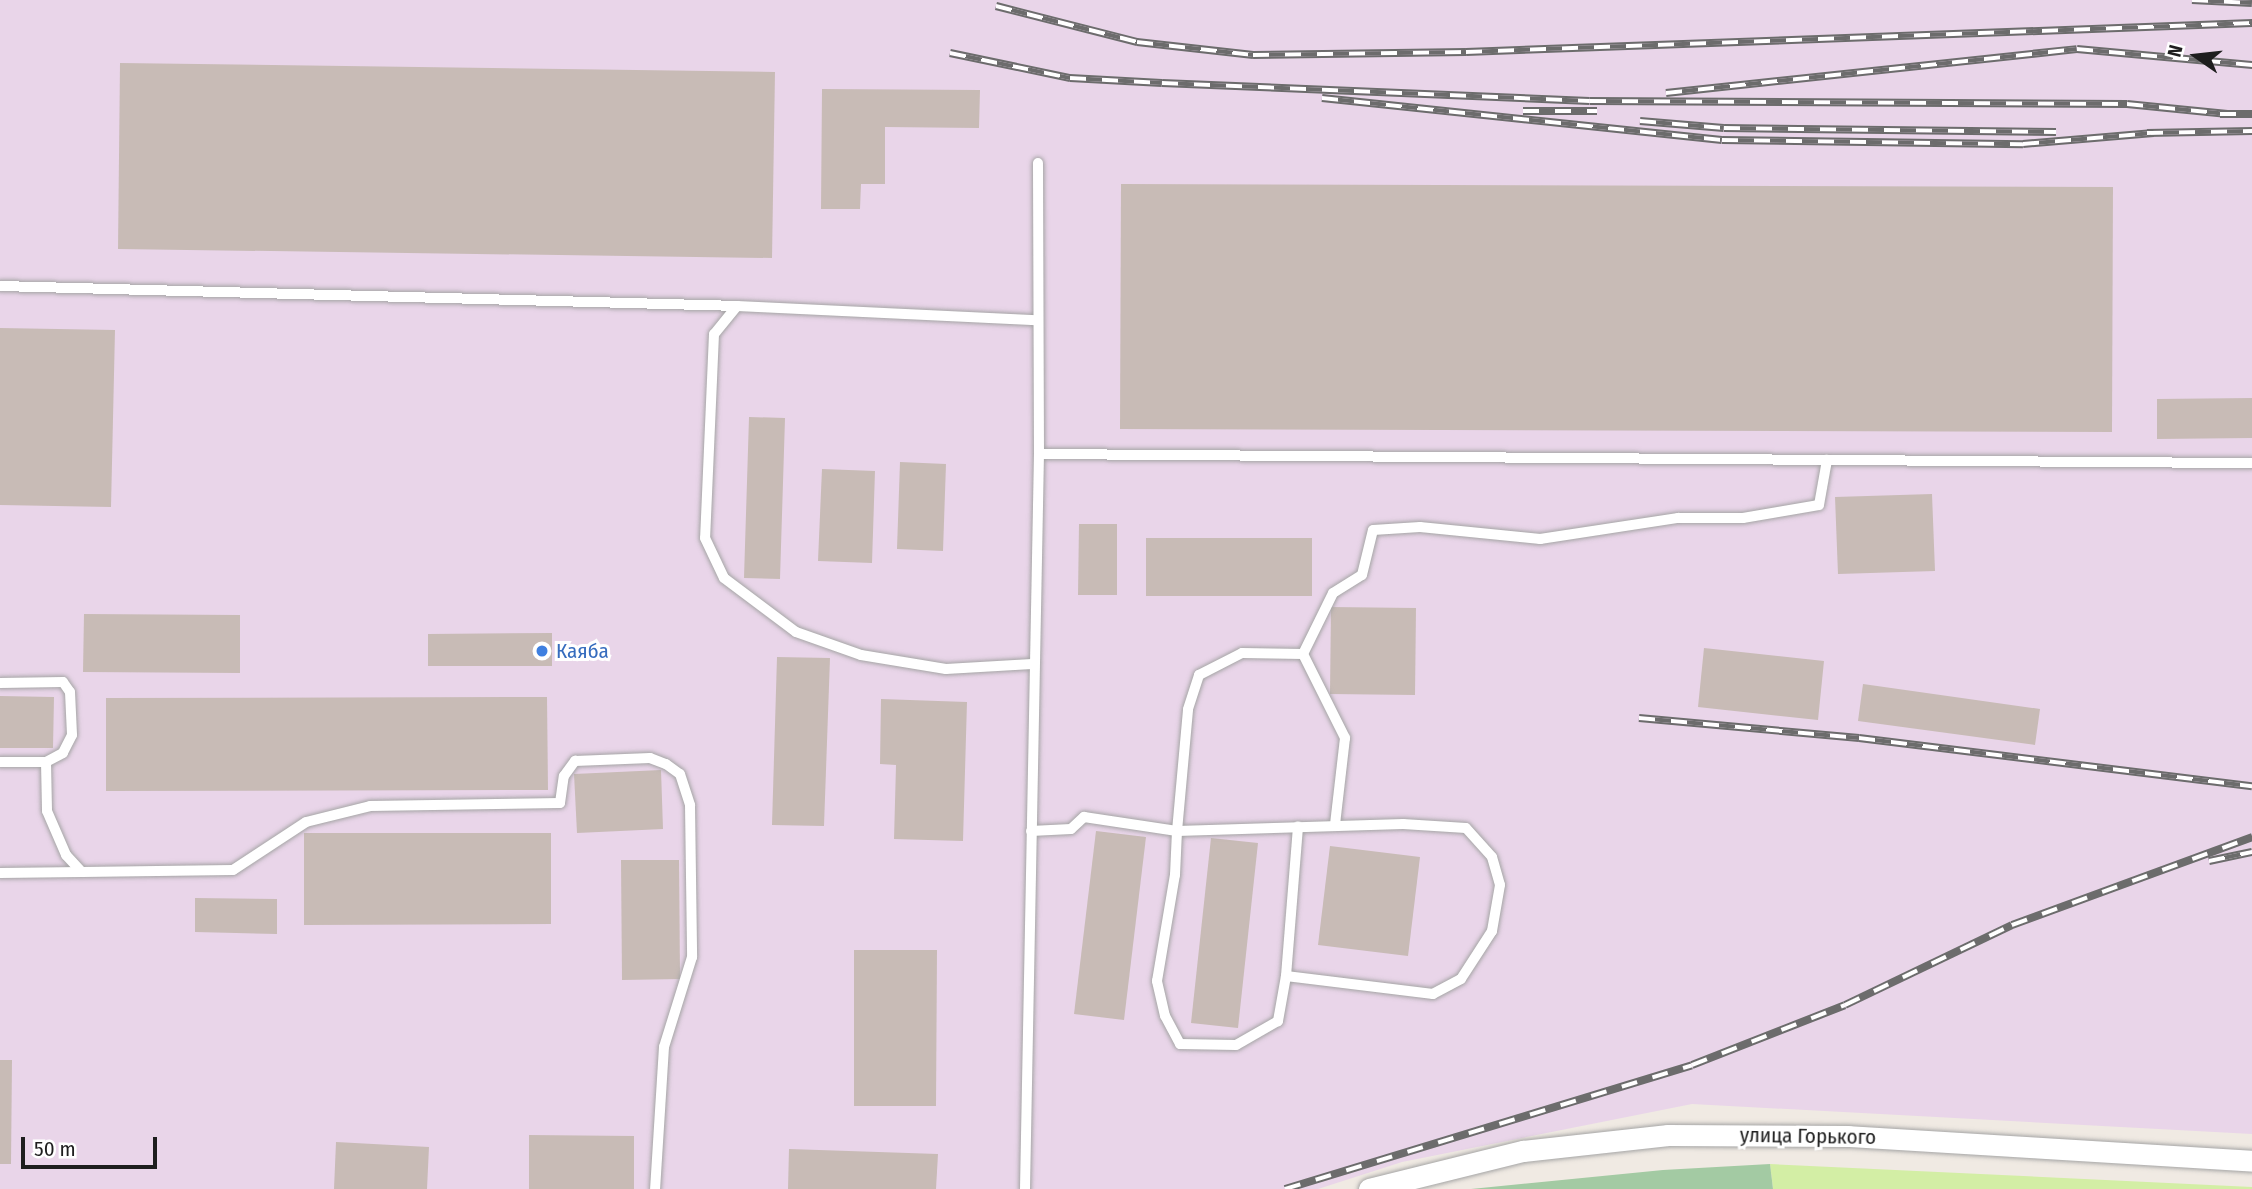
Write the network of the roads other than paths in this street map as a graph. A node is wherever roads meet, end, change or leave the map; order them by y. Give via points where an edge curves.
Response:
1 (1038, 163) dead end
2 (0, 286) edge
3 (737, 306) junction
4 (1037, 320) junction
5 (1039, 454) junction
6 (1827, 460) junction
7 (2252, 463) edge
8 (1303, 654) junction
9 (1032, 664) junction
10 (0, 683) edge
11 (0, 762) edge
12 (46, 762) junction
13 (1335, 825) junction
14 (1297, 826) junction
15 (1031, 831) junction
16 (1177, 831) junction
17 (82, 872) junction
18 (0, 873) edge
19 (1286, 976) junction
20 (2252, 1161) edge
21 (655, 1189) edge
22 (1025, 1189) edge
23 (1369, 1189) edge

1 - 4 lane
2 - 3 lane
3 - 4 lane
3 - 9 lane via 714,334 705,538 724,578 796,632 861,655 946,669
4 - 5 lane
5 - 6 lane
5 - 9 lane
6 - 7 lane
6 - 8 lane via 1819,505 1743,518 1678,517 1540,540 1420,527 1373,530 1362,575 1333,593
8 - 13 lane via 1345,738
8 - 16 lane via 1242,653 1199,675 1188,709
9 - 15 lane
10 - 12 lane via 63,682 71,692 72,735 63,753
11 - 12 lane
12 - 17 lane via 47,811 66,856
13 - 14 lane
13 - 19 lane via 1466,828 1492,857 1500,885 1492,931 1461,979 1433,994
14 - 16 lane
14 - 19 lane
15 - 16 lane via 1071,830 1084,817
15 - 22 lane
16 - 19 lane via 1157,981 1165,1016 1180,1044 1237,1045 1278,1021
17 - 18 lane
17 - 21 lane via 233,870 306,822 370,806 560,803 564,776 575,761 650,758 666,764 680,774 690,805 692,957 664,1047
20 - 23 street, улица Горького via 1862,1137 1668,1135 1523,1151

